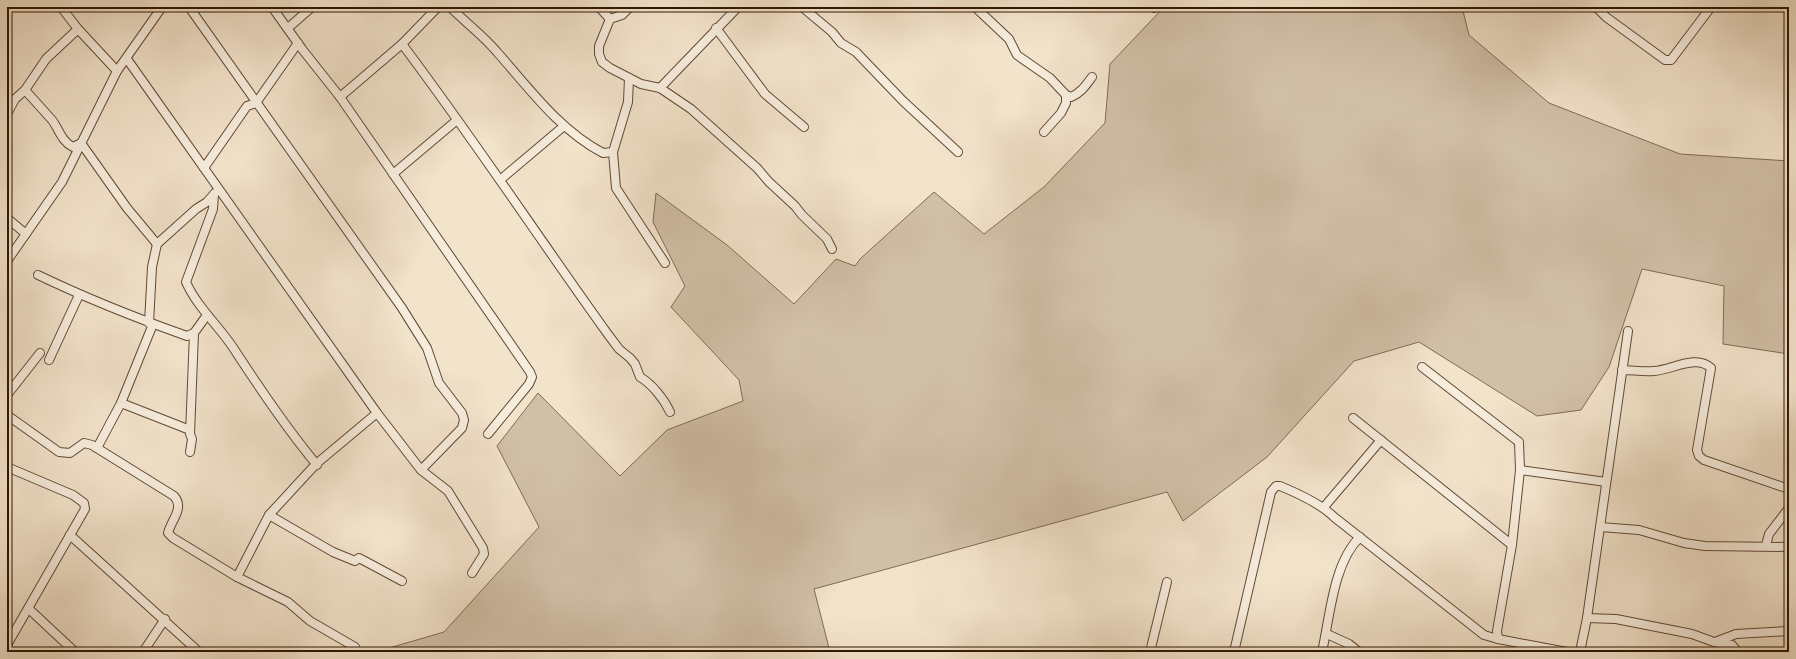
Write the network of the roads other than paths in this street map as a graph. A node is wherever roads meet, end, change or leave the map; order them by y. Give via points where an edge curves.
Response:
1 (62, 7) edge
2 (162, 7) edge
3 (189, 7) edge
4 (272, 7) edge
5 (312, 7) edge
6 (438, 7) edge
7 (450, 7) edge
8 (599, 7) edge
9 (630, 7) edge
10 (738, 7) edge
11 (802, 7) edge
12 (975, 7) edge
13 (1596, 7) edge
14 (1711, 7) edge
15 (610, 19) junction
16 (288, 28) junction
17 (716, 28) junction
18 (78, 29) junction
19 (298, 43) junction
20 (402, 44) junction
21 (127, 59) junction
22 (117, 71) junction
23 (1092, 76) dead end
24 (629, 78) junction
25 (660, 88) junction
26 (25, 90) junction
27 (1066, 95) junction
28 (340, 97) junction
29 (256, 103) junction
30 (7, 114) edge
31 (457, 120) junction
32 (564, 126) junction
33 (804, 127) dead end
34 (1044, 132) dead end
35 (81, 143) junction
36 (613, 152) junction
37 (958, 152) dead end
38 (204, 168) junction
39 (393, 174) junction
40 (500, 180) junction
41 (216, 190) junction
42 (7, 218) edge
43 (26, 234) junction
44 (157, 244) junction
45 (832, 249) dead end
46 (8, 258) edge
47 (665, 263) dead end
48 (38, 275) dead end
49 (79, 295) junction
50 (207, 315) junction
51 (151, 324) junction
52 (1628, 330) dead end
53 (194, 333) junction
54 (40, 353) dead end
55 (49, 360) dead end
56 (1422, 367) dead end
57 (1622, 370) junction
58 (7, 395) edge
59 (121, 403) junction
60 (670, 412) dead end
61 (378, 413) junction
62 (7, 415) edge
63 (1353, 418) dead end
64 (190, 430) junction
65 (488, 434) dead end
66 (1381, 440) junction
67 (97, 448) junction
68 (190, 452) dead end
69 (317, 465) junction
70 (7, 467) edge
71 (420, 470) junction
72 (1520, 470) junction
73 (1606, 482) junction
74 (1789, 489) edge
75 (1324, 507) junction
76 (1789, 508) edge
77 (269, 515) junction
78 (1600, 527) junction
79 (70, 535) junction
80 (1360, 537) junction
81 (1512, 545) junction
82 (1766, 545) junction
83 (1789, 547) edge
84 (472, 573) dead end
85 (237, 577) junction
86 (402, 581) dead end
87 (1167, 582) dead end
88 (29, 609) junction
89 (1587, 618) junction
90 (165, 619) junction
91 (1789, 631) edge
92 (1327, 634) junction
93 (1498, 639) junction
94 (1714, 642) junction
95 (7, 645) edge
96 (355, 646) dead end
97 (75, 652) edge
98 (143, 652) edge
99 (199, 652) edge
100 (1150, 652) edge
101 (1234, 652) edge
102 (1322, 652) edge
103 (1359, 652) edge
104 (1567, 652) edge
105 (1580, 652) edge
106 (1738, 652) edge

1 - 18 street
2 - 21 street
3 - 29 street
4 - 16 street
5 - 16 street
6 - 20 street
7 - 32 street via 497,51 532,94
8 - 15 street
9 - 15 street via 622,15
10 - 17 street
11 - 37 street via 841,43 856,52 903,101
12 - 27 street via 1008,39 1017,55 1050,78
13 - 14 street via 1665,60 1671,60
15 - 24 street via 599,46 599,54 602,62
16 - 19 street
17 - 25 street
17 - 33 street via 765,94
18 - 22 street
18 - 26 street via 51,54
19 - 28 street
19 - 29 street
20 - 28 street
20 - 31 street
21 - 22 street
21 - 38 street
22 - 35 street
23 - 27 street via 1081,91 1071,97
24 - 25 street via 641,84
24 - 36 street via 628,102
25 - 45 street via 691,109 737,149 827,239
26 - 30 street
26 - 35 street via 53,121 68,145 73,147
27 - 34 street via 1066,103 1061,113
28 - 39 street
29 - 38 street via 247,106
29 - 71 street via 402,308 427,348 439,384 464,416 462,428
31 - 39 street
31 - 40 street
32 - 36 street via 603,153
32 - 40 street
35 - 43 street via 62,182
35 - 44 street via 127,208
36 - 47 street via 616,188
38 - 41 street
39 - 65 street via 530,372 532,378 529,384
40 - 60 street via 607,333 635,364 640,377 647,381 666,403
41 - 44 street
41 - 50 street via 214,209 186,282
41 - 61 street
42 - 43 street
43 - 46 street
44 - 51 street via 152,267
48 - 49 street
49 - 51 street
49 - 55 street
50 - 53 street
50 - 69 street via 233,348 291,434
51 - 53 street via 186,336
51 - 59 street
52 - 57 street
53 - 64 street
54 - 58 street
56 - 72 street via 1520,442
57 - 73 street
57 - 74 street via 1653,371 1691,362 1707,364 1711,368 1697,450 1699,456 1711,463
59 - 64 street
59 - 67 street
61 - 69 street
61 - 71 street
62 - 67 street via 59,452 70,453 84,443
63 - 66 street
64 - 68 street
66 - 75 street
66 - 81 street
67 - 85 street via 179,500 178,512 169,526 168,533
69 - 77 street
70 - 79 street via 73,495 84,503 85,509
71 - 84 street via 448,491 482,544 484,554
72 - 73 street
72 - 81 street
73 - 78 street
75 - 80 street
75 - 101 street via 1280,486 1276,486 1271,492
76 - 82 street via 1769,534
77 - 85 street
77 - 86 street via 333,552 355,560 359,558
78 - 82 street via 1639,530 1684,543 1705,546
78 - 89 street
79 - 88 street
79 - 90 street
80 - 92 street via 1352,545 1344,561 1327,623
80 - 93 street via 1484,635
81 - 93 street via 1497,631
82 - 83 street
85 - 96 street via 288,602 310,621
87 - 100 street
88 - 95 street
88 - 97 street
89 - 94 street via 1616,619 1692,634
89 - 105 street
90 - 98 street
90 - 99 street
91 - 94 street via 1736,634
92 - 102 street
92 - 103 street via 1349,644
93 - 104 street
94 - 106 street via 1732,645

